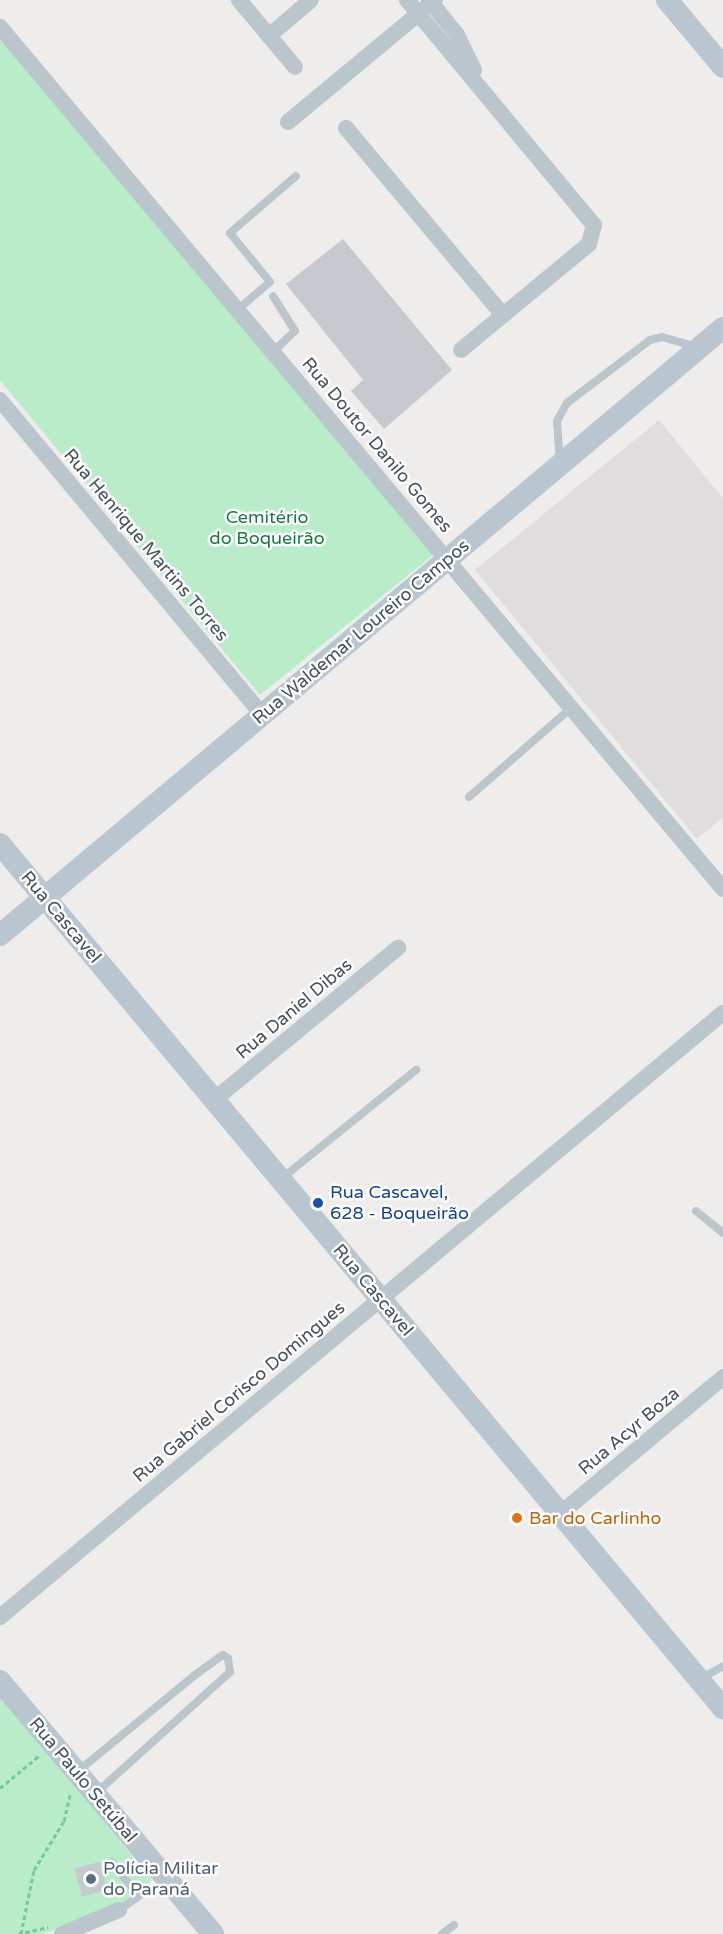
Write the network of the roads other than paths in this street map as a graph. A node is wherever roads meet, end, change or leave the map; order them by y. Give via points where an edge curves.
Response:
1 (239, 0) edge
2 (311, 0) edge
3 (407, 0) edge
4 (667, 0) edge
5 (432, 1) edge
6 (418, 14) junction
7 (0, 27) edge
8 (269, 36) junction
9 (295, 67) dead end
10 (723, 67) edge
11 (478, 82) junction
12 (288, 122) dead end
13 (346, 128) dead end
14 (296, 176) dead end
15 (273, 296) dead end
16 (237, 310) junction
17 (503, 315) junction
18 (723, 328) edge
19 (700, 348) junction
20 (461, 350) dead end
21 (273, 352) junction
22 (0, 400) edge
23 (560, 465) junction
24 (447, 560) junction
25 (571, 708) junction
26 (262, 715) junction
27 (469, 797) dead end
28 (0, 844) edge
29 (723, 889) edge
30 (45, 897) junction
31 (0, 935) edge
32 (398, 948) dead end
33 (723, 1013) edge
34 (416, 1070) dead end
35 (214, 1100) junction
36 (281, 1180) junction
37 (696, 1211) dead end
38 (723, 1233) edge
39 (381, 1299) junction
40 (723, 1377) edge
41 (561, 1514) junction
42 (0, 1617) edge
43 (723, 1666) edge
44 (699, 1680) junction
45 (0, 1681) edge
46 (722, 1704) edge
47 (73, 1781) junction
48 (95, 1794) junction
49 (112, 1862) dead end
50 (119, 1910) joint
51 (454, 1925) dead end
52 (62, 1934) edge
53 (213, 1934) edge
54 (442, 1934) edge

1 - 8 street
2 - 8 street
3 - 6 street
4 - 10 main road
5 - 6 street
5 - 11 street via 461,41
6 - 11 street
6 - 12 street
7 - 16 street, Rua Doutor Danilo Gomes
8 - 9 street
11 - 17 street via 594,225 589,244
13 - 17 street
14 - 16 lane via 230,233 270,282
15 - 21 lane via 295,324 293,335
16 - 21 street, Rua Doutor Danilo Gomes
17 - 20 street
18 - 19 main road, Rua Waldemar Loureiro Campos
19 - 23 main road, Rua Waldemar Loureiro Campos
19 - 23 lane via 662,337 650,340 567,403 557,421
21 - 24 street, Rua Doutor Danilo Gomes
22 - 26 street, Rua Henrique Martins Torres
23 - 24 main road, Rua Waldemar Loureiro Campos
24 - 25 street, Rua Doutor Danilo Gomes
24 - 26 main road, Rua Waldemar Loureiro Campos
25 - 27 lane
25 - 29 street, Rua Doutor Danilo Gomes
26 - 30 main road, Rua Waldemar Loureiro Campos
28 - 30 main road, Rua Cascavel
30 - 31 main road, Rua Waldemar Loureiro Campos
30 - 35 main road, Rua Cascavel
32 - 35 street, Rua Daniel Dibas
33 - 39 street, Rua Gabriel Corisco Domingues
34 - 36 lane
35 - 36 main road, Rua Cascavel
36 - 39 main road, Rua Cascavel
37 - 38 lane
39 - 41 main road, Rua Cascavel
39 - 42 street, Rua Gabriel Corisco Domingues
40 - 41 street, Rua Acyr Boza
41 - 44 main road, Rua Cascavel
43 - 44 lane
44 - 46 main road, Rua Cascavel
45 - 47 main road, Rua Paulo Setúbal via 53,1744
47 - 48 main road, Rua Paulo Setúbal
47 - 48 lane via 195,1675 223,1655 228,1658 230,1672
48 - 53 main road, Rua Paulo Setúbal
49 - 50 lane via 139,1896
50 - 52 street
51 - 54 lane

